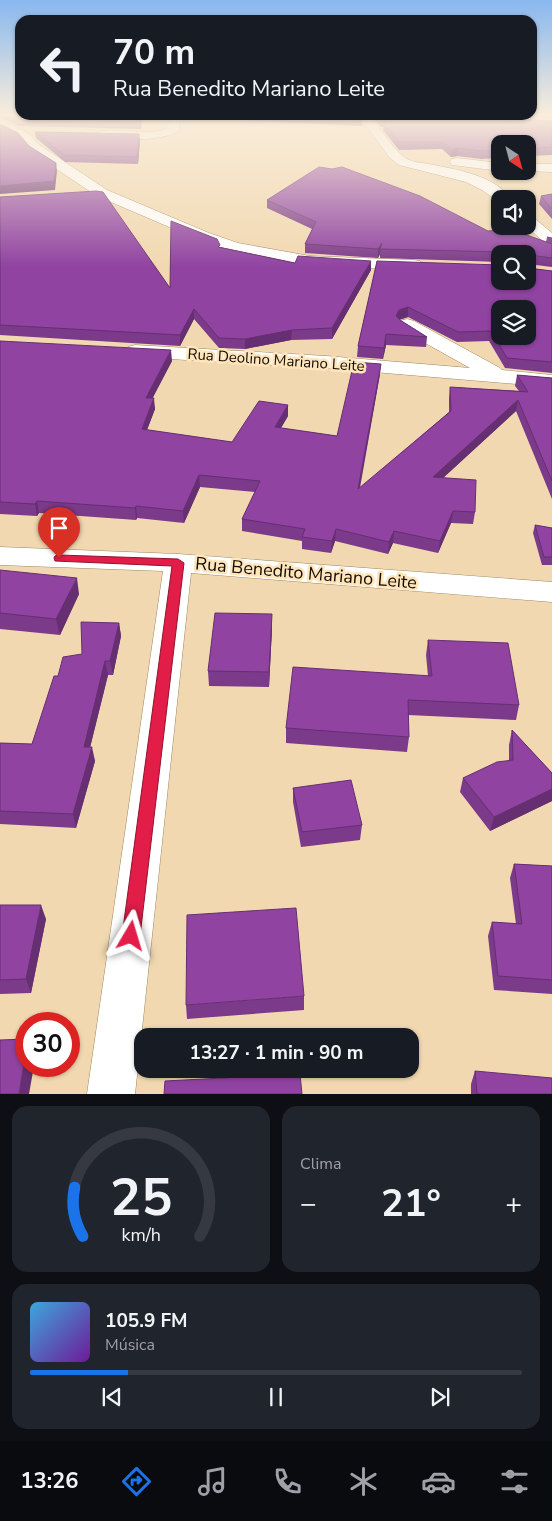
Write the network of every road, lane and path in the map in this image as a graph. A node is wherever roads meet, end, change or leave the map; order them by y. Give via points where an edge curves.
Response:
1 (60, 165) edge
2 (413, 165) edge
3 (536, 168) edge
4 (552, 168) edge
5 (494, 190) edge
6 (102, 193) junction
7 (83, 194) edge
8 (536, 227) edge
9 (552, 241) edge
10 (431, 266) edge
11 (407, 325) edge
12 (119, 350) edge
13 (503, 378) junction
14 (552, 382) edge
15 (0, 556) edge
16 (178, 563) junction
17 (552, 592) edge
18 (111, 1094) edge

1 - 6 street
2 - 5 street via 476,180
3 - 4 street
6 - 7 street
6 - 10 street via 203,236 271,255 310,261
8 - 9 street
11 - 13 street
12 - 13 street, Rua Deolino Mariano Leite via 326,362
13 - 14 street, Rua Deolino Mariano Leite
15 - 16 street, Rua Benedito Mariano Leite
16 - 17 street, Rua Benedito Mariano Leite
16 - 18 street

